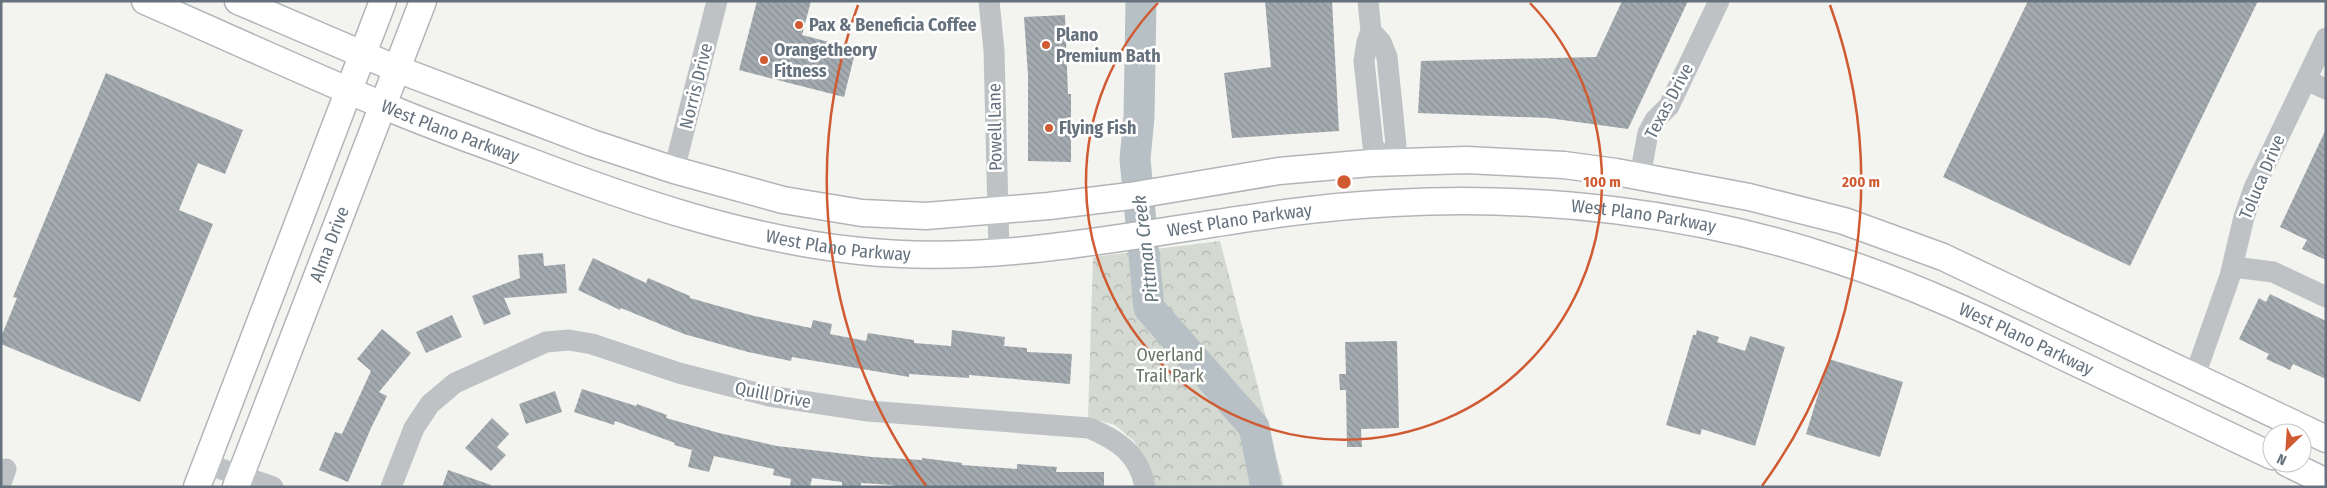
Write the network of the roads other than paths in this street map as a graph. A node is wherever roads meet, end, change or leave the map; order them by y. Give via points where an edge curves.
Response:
1 (145, 1) edge
2 (238, 1) edge
3 (383, 1) edge
4 (423, 1) edge
5 (718, 1) edge
6 (989, 1) edge
7 (1368, 1) edge
8 (1719, 1) edge
9 (2326, 38) edge
10 (363, 55) junction
11 (397, 69) junction
12 (2306, 80) junction
13 (2326, 89) edge
14 (349, 91) junction
15 (383, 106) junction
16 (1386, 162) junction
17 (674, 170) junction
18 (1640, 176) junction
19 (1749, 197) junction
20 (662, 208) junction
21 (996, 210) junction
22 (1844, 221) junction
23 (1741, 233) junction
24 (998, 252) junction
25 (1833, 258) junction
26 (2232, 268) junction
27 (2326, 297) edge
28 (2194, 378) junction
29 (2177, 411) junction
30 (2326, 439) edge
31 (2262, 451) edge
32 (2308, 473) edge
33 (202, 475) edge
34 (239, 481) edge
35 (2326, 482) edge
36 (273, 487) edge
37 (391, 487) edge
38 (1145, 487) edge

1 - 14 main road, West Plano Parkway
2 - 10 main road, West Plano Parkway
3 - 10 main road, Alma Drive
4 - 11 main road, Alma Drive
5 - 17 street, Norris Drive
6 - 21 street, Powell Lane via 994,51
7 - 16 street via 1371,32 1364,61 1373,146
8 - 18 street, Texas Drive via 1669,106 1648,133
9 - 12 street, Toluca Drive
10 - 11 main road, West Plano Parkway
10 - 14 main road, Alma Drive
11 - 15 main road, Alma Drive
11 - 17 main road, West Plano Parkway via 592,143
12 - 13 street
12 - 26 street, Toluca Drive via 2254,188
14 - 15 main road, West Plano Parkway
14 - 33 main road, Alma Drive
15 - 20 main road, West Plano Parkway via 598,188
15 - 34 main road, Alma Drive
16 - 18 main road, West Plano Parkway via 1467,160 1564,165
16 - 21 main road, West Plano Parkway via 1278,171 1103,199
17 - 20 main road
17 - 21 main road, West Plano Parkway via 783,200 862,213 926,216
18 - 19 main road, West Plano Parkway
19 - 22 main road, West Plano Parkway
19 - 23 main road
20 - 24 main road, West Plano Parkway via 812,245 915,255
21 - 24 street, Powell Lane
22 - 25 main road
22 - 28 main road, West Plano Parkway via 1943,257
23 - 24 main road, West Plano Parkway via 1666,217 1578,207 1530,202 1458,201 1306,210 1040,249
23 - 25 main road, West Plano Parkway
25 - 29 main road, West Plano Parkway via 1939,298
26 - 27 street via 2273,272
26 - 28 street, Toluca Drive
28 - 29 main road
28 - 30 main road, West Plano Parkway
29 - 31 main road, West Plano Parkway
32 - 35 main road
33 - 34 street
34 - 36 street
37 - 38 street, Quill Drive via 414,428 430,404 470,375 546,342 569,340 769,396 868,411 1089,428 1112,438 1130,454 1143,475

